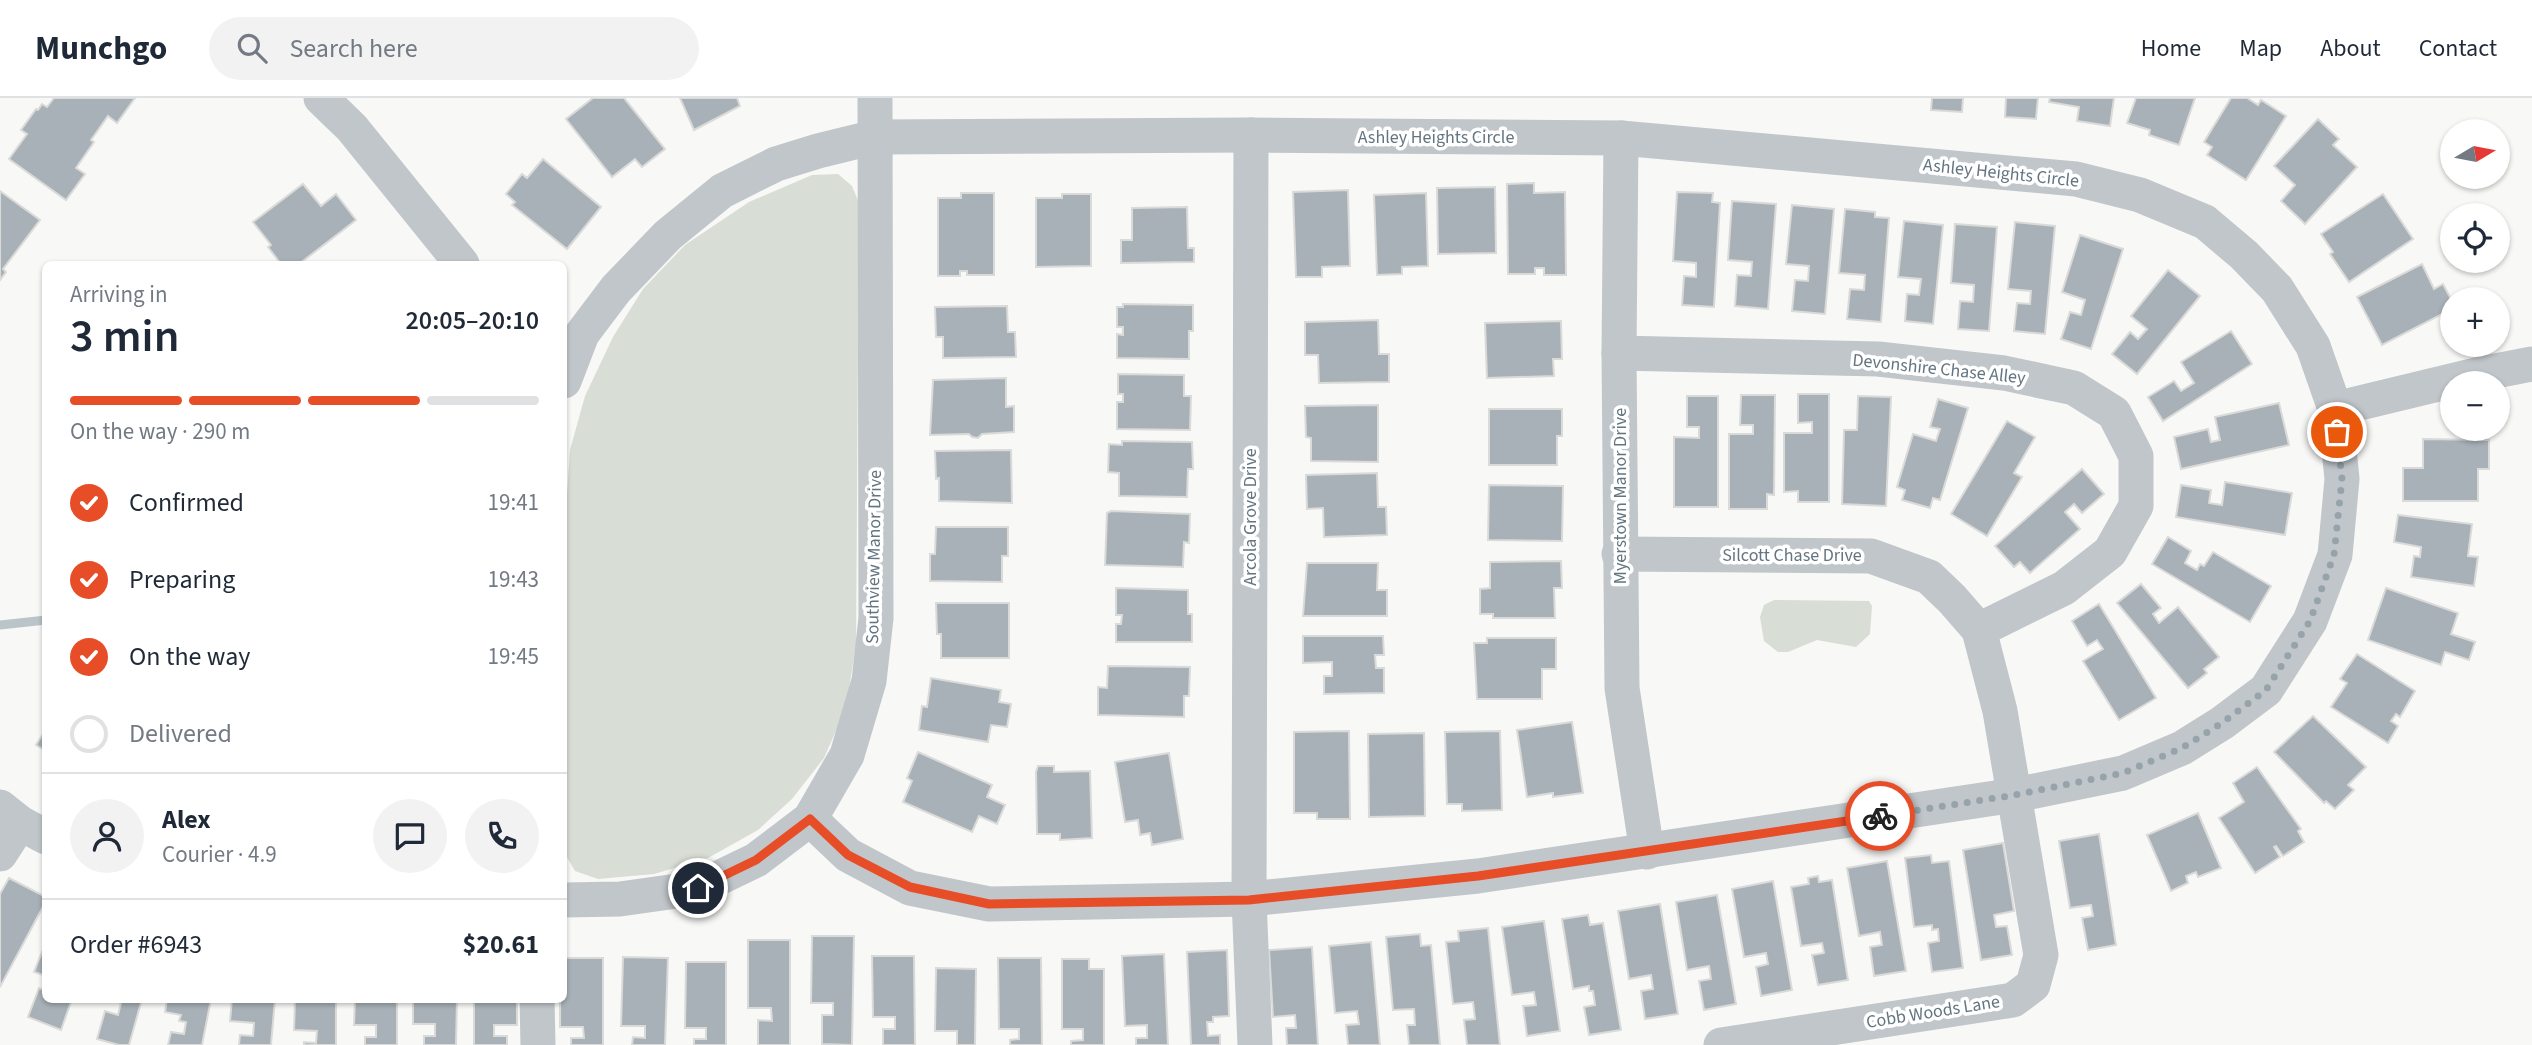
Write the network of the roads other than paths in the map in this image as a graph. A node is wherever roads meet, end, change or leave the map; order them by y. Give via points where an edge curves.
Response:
1 (321, 98) edge
2 (875, 98) edge
3 (1251, 135) junction
4 (875, 137) junction
5 (1621, 138) junction
6 (460, 261) edge
7 (573, 331) edge
8 (1619, 353) junction
9 (567, 364) edge
10 (2532, 364) edge
11 (2334, 409) junction
12 (1619, 554) junction
13 (1979, 630) junction
14 (2015, 795) junction
15 (810, 819) junction
16 (22, 823) edge
17 (1647, 852) junction
18 (0, 854) edge
19 (567, 900) edge
20 (1249, 900) junction
21 (537, 1003) edge
22 (538, 1045) edge
23 (1255, 1045) edge
24 (1721, 1045) edge

1 - 6 street via 352,128
2 - 4 street, Southview Manor Drive
3 - 4 street, Ashley Heights Circle
3 - 5 street, Ashley Heights Circle
3 - 20 street, Arcola Grove Drive
4 - 7 street, Ashley Heights Circle via 776,164 722,191 668,235
4 - 15 street, Southview Manor Drive via 876,618 869,681 846,755
5 - 8 street, Myerstown Manor Drive
5 - 11 street, Ashley Heights Circle via 2076,179 2140,195 2205,222 2277,289 2313,346
7 - 9 street, Ashley Heights Circle
8 - 12 street, Myerstown Manor Drive
8 - 13 street, Devonshire Chase Alley via 1878,359 2004,373 2074,388 2113,413 2136,456 2136,506 2110,552 2064,588
10 - 11 street
11 - 14 street, Ashley Heights Circle via 2342,479 2334,555 2310,621 2266,690 2182,748 2123,773
12 - 13 street, Silcott Chase Drive via 1871,555 1929,577
12 - 17 street, Myerstown Manor Drive via 1622,688
13 - 14 street, Silcott Chase Drive
14 - 17 street, Ashley Heights Circle
14 - 24 street, Cobb Woods Lane via 2040,955 2033,985 2013,999
15 - 19 street, Southview Manor Drive via 756,860 698,888 620,899
15 - 20 street, Ashley Heights Circle via 848,855 910,887 989,904
16 - 18 street
17 - 20 street, Ashley Heights Circle via 1478,876
20 - 23 street, Arcola Grove Drive
21 - 22 street

